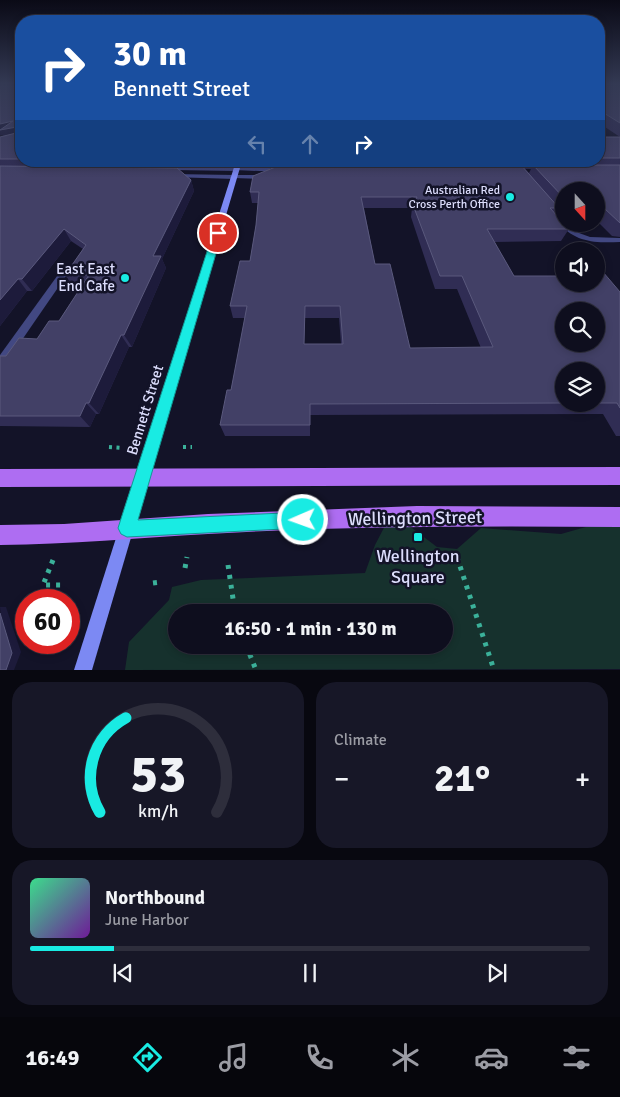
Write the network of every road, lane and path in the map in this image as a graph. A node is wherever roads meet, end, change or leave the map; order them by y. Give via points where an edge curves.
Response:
1 (238, 167) edge
2 (348, 167) edge
3 (164, 172) edge
4 (236, 173) junction
5 (290, 173) edge
6 (341, 173) edge
7 (349, 173) junction
8 (358, 173) edge
9 (571, 232) edge
10 (620, 240) edge
11 (63, 274) edge
12 (0, 363) edge
13 (183, 446) dead end
14 (192, 447) dead end
15 (110, 448) dead end
16 (122, 448) dead end
17 (143, 476) junction
18 (620, 476) edge
19 (0, 478) edge
20 (620, 517) edge
21 (127, 528) junction
22 (0, 535) edge
23 (187, 557) dead end
24 (457, 557) dead end
25 (53, 560) dead end
26 (228, 565) dead end
27 (185, 568) dead end
28 (153, 582) dead end
29 (161, 582) dead end
30 (66, 584) dead end
31 (235, 604) edge
32 (250, 654) edge
33 (83, 670) edge
34 (256, 670) edge
35 (494, 670) edge

1 - 4 main road, Bennett Street
2 - 7 street
3 - 4 street
4 - 5 street
4 - 17 main road, Bennett Street
6 - 7 street
7 - 8 street
9 - 10 street via 592,240
11 - 12 street
13 - 14 path
15 - 16 path
17 - 18 main road
17 - 19 main road
17 - 21 main road, Bennett Street
20 - 21 main road, Wellington Street via 417,516
21 - 22 main road, Wellington Street via 64,534
21 - 33 main road, Bennett Street
23 - 27 path
24 - 35 path
25 - 30 path via 43,585
26 - 31 path
28 - 29 path
32 - 34 path

